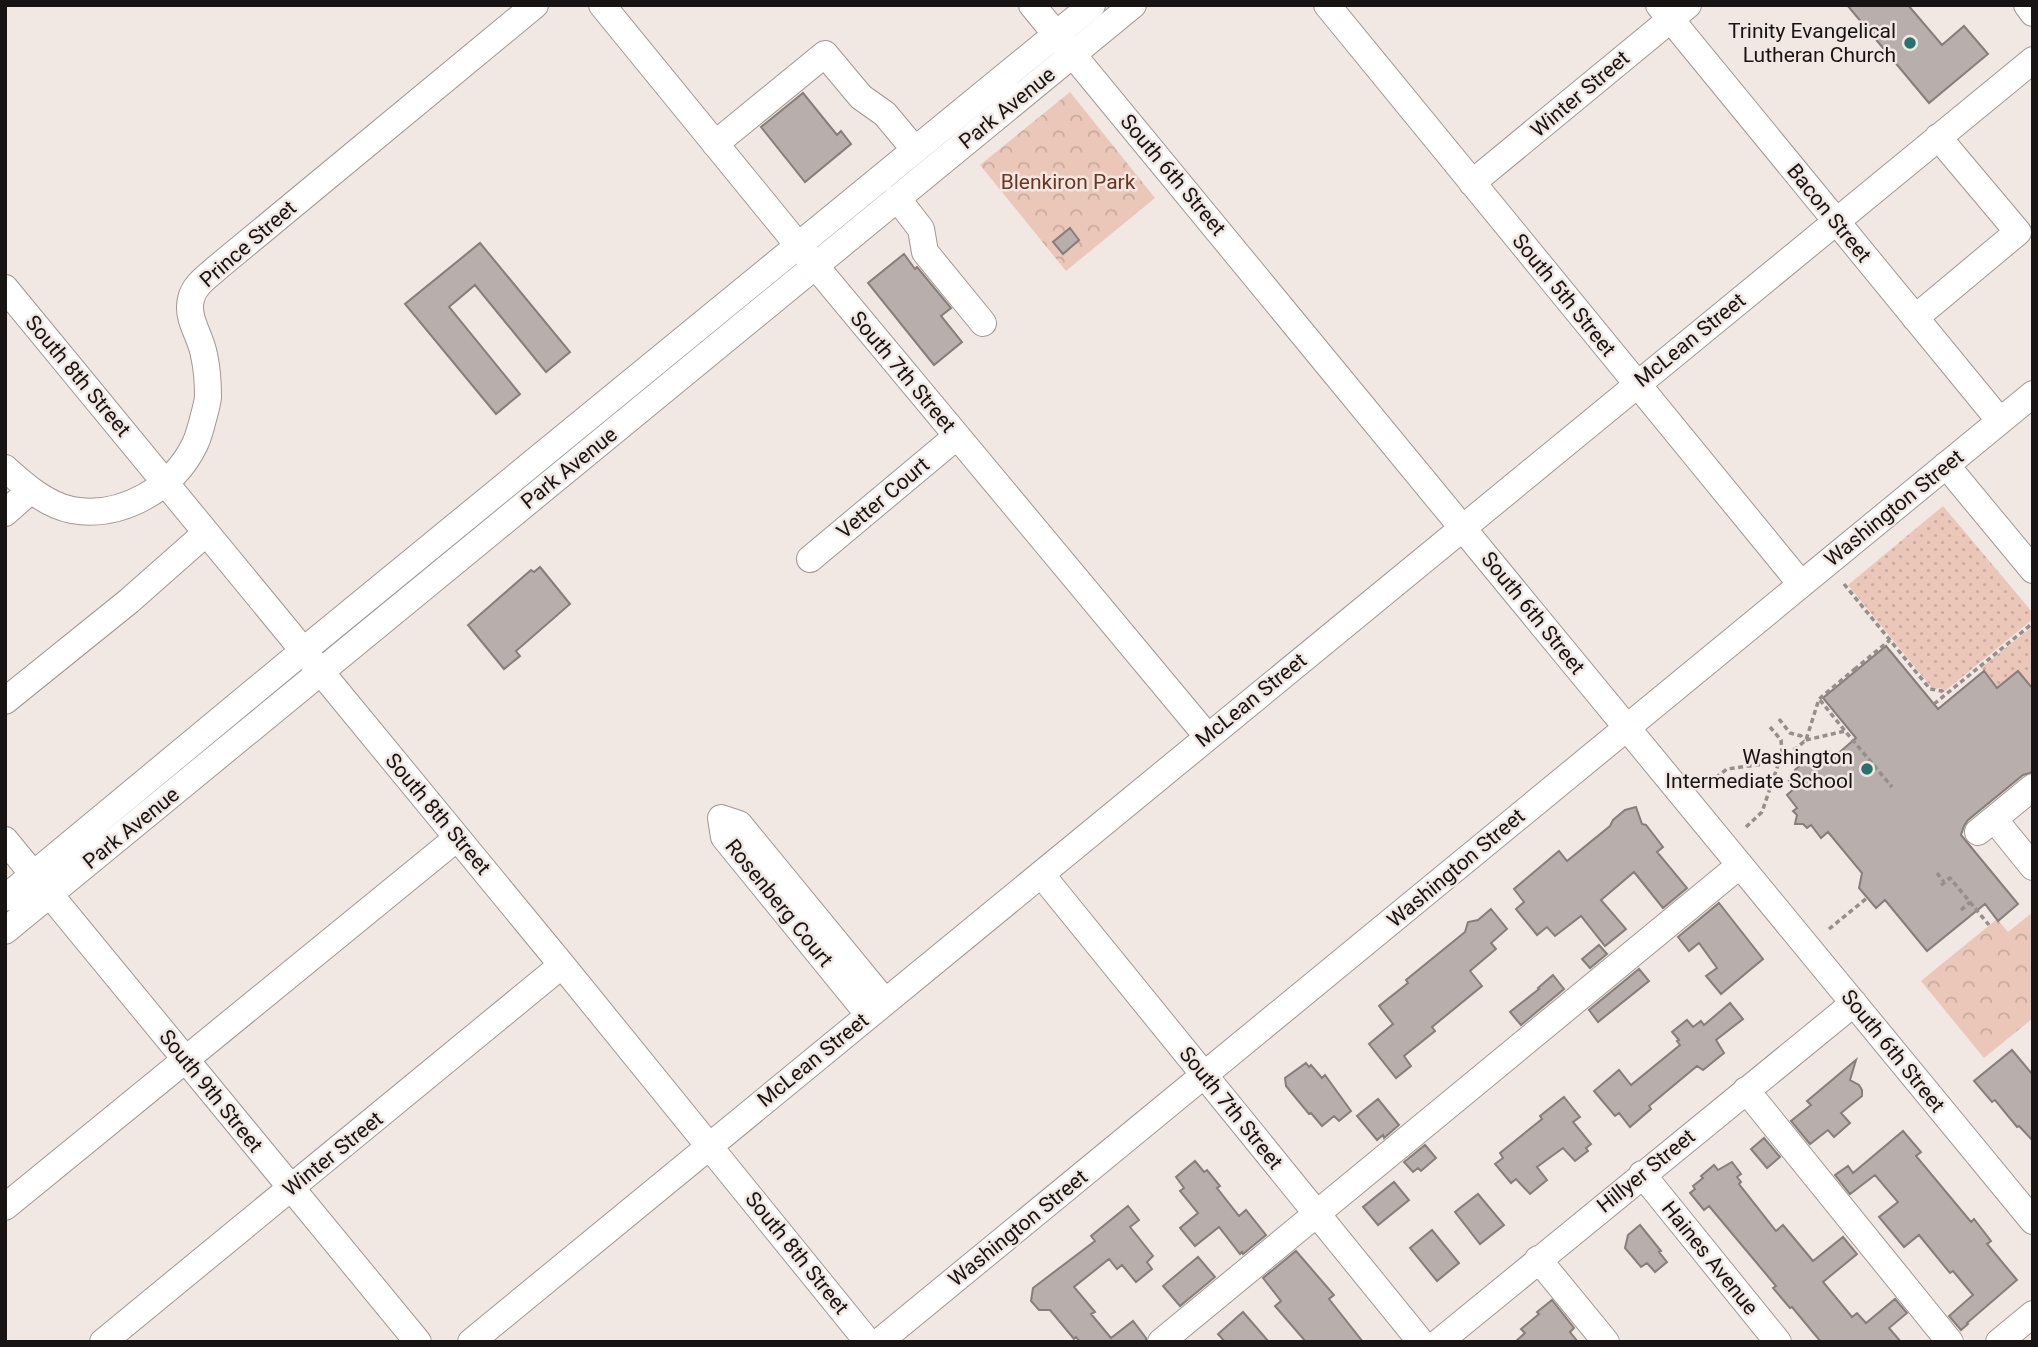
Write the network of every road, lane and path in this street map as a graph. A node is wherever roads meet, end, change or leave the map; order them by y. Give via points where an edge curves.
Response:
1 (536, 5) edge
2 (602, 5) edge
3 (1032, 5) edge
4 (1092, 5) edge
5 (1133, 5) edge
6 (1327, 5) edge
7 (2027, 5) edge
8 (1673, 10) edge
9 (2033, 13) edge
10 (1056, 34) junction
11 (1073, 54) junction
12 (2033, 60) edge
13 (1938, 137) junction
14 (715, 144) junction
15 (915, 150) junction
16 (1472, 183) junction
17 (897, 198) junction
18 (1836, 221) junction
19 (806, 255) junction
20 (5, 288) edge
21 (1915, 318) junction
22 (983, 323) dead end
23 (1637, 383) junction
24 (2033, 394) edge
25 (2000, 421) junction
26 (956, 437) junction
27 (1946, 465) junction
28 (5, 468) edge
29 (165, 482) junction
30 (31, 490) junction
31 (5, 513) edge
32 (1462, 526) junction
33 (206, 533) junction
34 (810, 559) dead end
35 (2033, 570) edge
36 (1801, 584) junction
37 (1844, 584) dead end
38 (2033, 623) edge
39 (1890, 640) junction
40 (303, 651) junction
41 (1977, 669) junction
42 (320, 672) junction
43 (1981, 674) dead end
44 (1945, 695) junction
45 (1819, 699) junction
46 (5, 701) edge
47 (1934, 704) dead end
48 (1779, 719) dead end
49 (1626, 727) junction
50 (1770, 727) dead end
51 (1845, 731) junction
52 (1207, 736) junction
53 (1805, 740) junction
54 (1795, 748) junction
55 (1786, 756) junction
56 (1805, 761) dead end
57 (1779, 762) junction
58 (1709, 783) dead end
59 (1892, 787) dead end
60 (2033, 787) edge
61 (1746, 827) dead end
62 (457, 838) junction
63 (5, 840) edge
64 (1741, 865) junction
65 (2033, 867) edge
66 (1937, 873) dead end
67 (1041, 874) junction
68 (42, 885) junction
69 (5, 898) edge
70 (1867, 898) dead end
71 (1970, 902) junction
72 (1961, 910) dead end
73 (1989, 925) dead end
74 (1829, 929) dead end
75 (5, 932) edge
76 (562, 965) junction
77 (1854, 1003) junction
78 (877, 1008) junction
79 (185, 1060) junction
80 (1205, 1075) junction
81 (1746, 1090) junction
82 (709, 1145) junction
83 (1642, 1174) junction
84 (291, 1189) junction
85 (5, 1207) edge
86 (1317, 1213) junction
87 (2033, 1221) edge
88 (1538, 1259) junction
89 (2033, 1314) edge
90 (103, 1342) edge
91 (418, 1342) edge
92 (471, 1342) edge
93 (869, 1342) edge
94 (879, 1342) edge
95 (1161, 1342) edge
96 (1421, 1342) edge
97 (1439, 1342) edge
98 (1606, 1342) edge
99 (1778, 1342) edge
100 (1950, 1342) edge
101 (1999, 1342) edge

1 - 29 street, Prince Street via 196,288 190,302 192,323 204,354 208,399 195,443
2 - 14 street, South 7th Street
3 - 10 street, South 6th Street
4 - 10 street, Park Avenue
5 - 11 street, Park Avenue
6 - 16 street, South 5th Street
7 - 9 street
8 - 16 street, Winter Street
8 - 18 street, Bacon Street
10 - 11 street, South 6th Street
10 - 15 street, Park Avenue
11 - 17 street, Park Avenue
11 - 32 street, South 6th Street
12 - 13 street, McLean Street
13 - 18 street, McLean Street
13 - 21 street via 2018,232
14 - 15 street via 825,54
14 - 19 street, South 7th Street
15 - 19 street, Park Avenue
16 - 23 street, South 5th Street
17 - 19 street, Park Avenue
17 - 22 street via 922,229 925,252
18 - 21 street, Bacon Street
18 - 23 street, McLean Street
19 - 26 street, South 7th Street
19 - 40 street, Park Avenue
19 - 42 street, Park Avenue
20 - 29 street, South 8th Street
21 - 25 street, Bacon Street
23 - 32 street, McLean Street
23 - 36 street, South 5th Street
24 - 25 street, Washington Street
25 - 27 street, Washington Street
26 - 34 street, Vetter Court
26 - 52 street, South 7th Street
27 - 35 street
27 - 36 street, Washington Street
28 - 30 street, Prince Street
29 - 30 street, Prince Street via 124,507 96,511 62,507
29 - 33 street, South 8th Street
30 - 31 street
32 - 49 street, South 6th Street
32 - 52 street, McLean Street
33 - 40 street, South 8th Street
33 - 46 street
36 - 49 street, Washington Street
37 - 39 path
38 - 41 path
39 - 44 path via 1930,689
39 - 45 path
40 - 42 street, South 8th Street
40 - 68 street, Park Avenue
41 - 43 path
41 - 44 path
42 - 62 street, South 8th Street
42 - 68 street, Park Avenue
44 - 47 path
45 - 51 path
45 - 53 path
48 - 53 path via 1790,733
49 - 64 street, South 6th Street
49 - 80 street, Washington Street
50 - 55 path
51 - 53 path
51 - 59 path
52 - 67 street, McLean Street
53 - 54 path
54 - 55 path
54 - 56 path
55 - 57 path
57 - 58 path via 1727,769
57 - 61 path via 1762,812
60 - 65 street via 1986,825
62 - 76 street, South 8th Street
62 - 79 street
63 - 68 street, South 9th Street
64 - 77 street, South 6th Street
64 - 86 street
66 - 71 path via 1942,884 1950,878
67 - 78 street, McLean Street
67 - 80 street, South 7th Street
68 - 69 street, Park Avenue
68 - 75 street, Park Avenue
68 - 79 street, South 9th Street
70 - 74 path
71 - 72 path
71 - 73 path
76 - 82 street, South 8th Street
76 - 84 street, Winter Street
77 - 81 street, Hillyer Street
77 - 87 street, South 6th Street
78 - 78 street, Rosenberg Court via 739,824 721,818 724,837
78 - 82 street, McLean Street
79 - 84 street, South 9th Street
79 - 85 street
80 - 86 street, South 7th Street
80 - 94 street, Washington Street
81 - 83 street, Hillyer Street
81 - 100 street
82 - 92 street, McLean Street
82 - 93 street, South 8th Street
83 - 88 street, Hillyer Street
83 - 99 street, Haines Avenue
84 - 90 street, Winter Street
84 - 91 street, South 9th Street
86 - 95 street
86 - 96 street, South 7th Street
88 - 97 street, Hillyer Street
88 - 98 street
89 - 101 street

